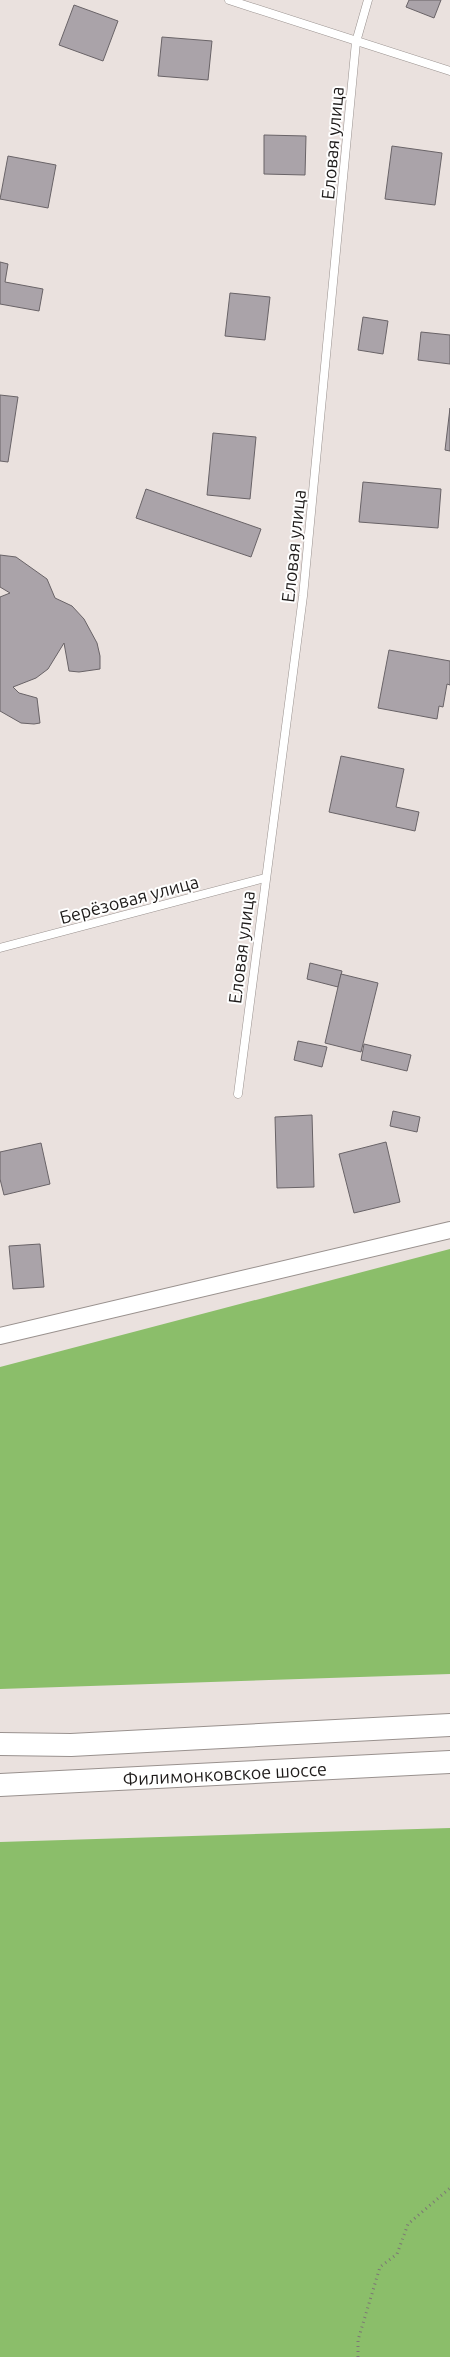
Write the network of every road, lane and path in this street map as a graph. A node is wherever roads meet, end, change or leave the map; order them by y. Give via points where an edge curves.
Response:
1 (229, 0) edge
2 (368, 0) edge
3 (356, 42) junction
4 (450, 72) edge
5 (265, 878) junction
6 (0, 948) edge
7 (238, 1094) dead end
8 (450, 1230) edge
9 (0, 1336) edge
10 (450, 1725) edge
11 (0, 1744) edge
12 (450, 1762) edge
13 (0, 1785) edge
14 (450, 2188) edge
15 (358, 2357) edge

1 - 3 lane
2 - 3 lane, Еловая улица
3 - 4 lane
3 - 5 lane, Еловая улица via 303,596
5 - 6 lane, Берёзовая улица
5 - 7 lane, Еловая улица
8 - 9 street
10 - 11 main road, Филимонковское шоссе via 71,1745
12 - 13 main road, Филимонковское шоссе
14 - 15 path via 408,2224 398,2254 380,2268 358,2340

